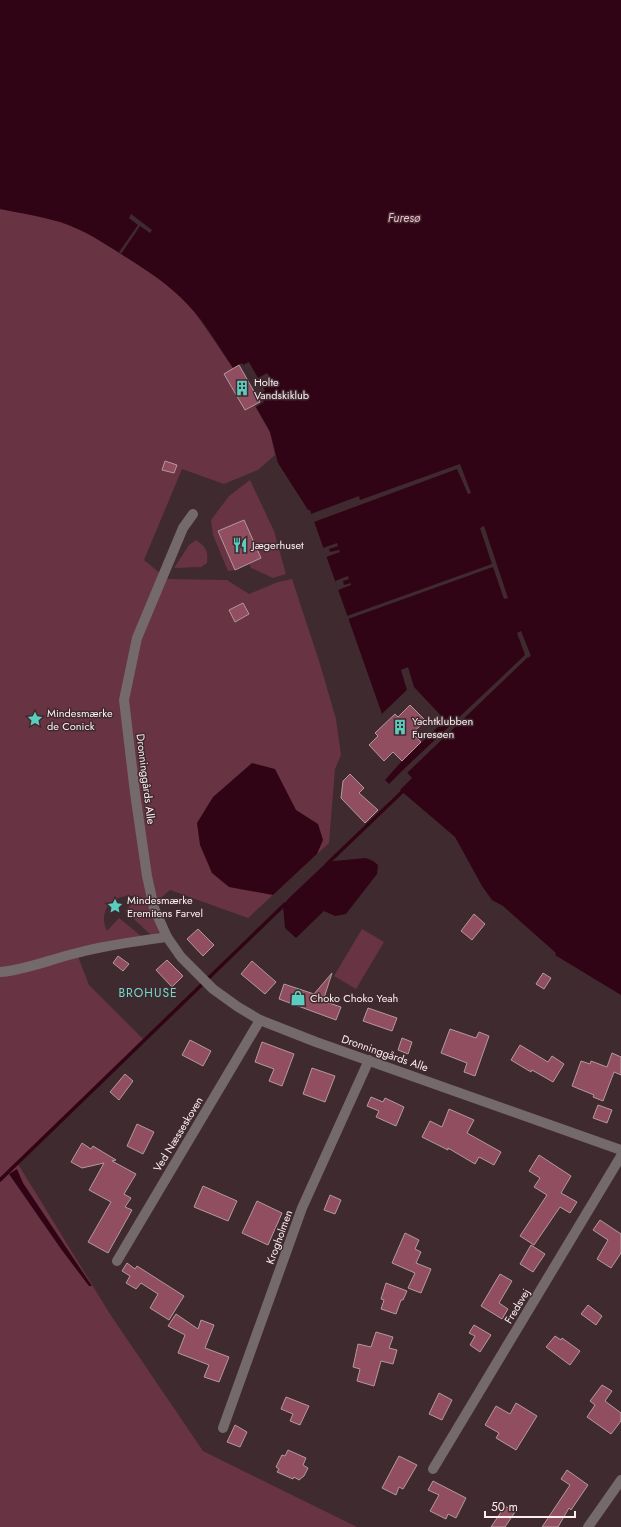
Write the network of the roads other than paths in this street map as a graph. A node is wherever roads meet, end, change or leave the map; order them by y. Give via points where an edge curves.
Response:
1 (193, 514) dead end
2 (167, 936) junction
3 (0, 972) edge
4 (260, 1020) junction
5 (368, 1060) junction
6 (621, 1150) edge
7 (621, 1156) edge
8 (117, 1261) dead end
9 (223, 1428) dead end
10 (433, 1469) dead end
11 (621, 1480) edge
12 (588, 1527) edge

1 - 2 street, Dronninggårds Alle via 183,528 137,638 124,700 147,876 154,908
2 - 3 street via 77,952 13,971
2 - 4 street, Dronninggårds Alle via 180,958 213,989
4 - 5 street, Dronninggårds Alle
4 - 8 street, Ved Næsseskoven
5 - 6 street, Dronninggårds Alle
5 - 9 street, Krogholmen via 302,1208
7 - 10 street, Fredsvej
11 - 12 street

